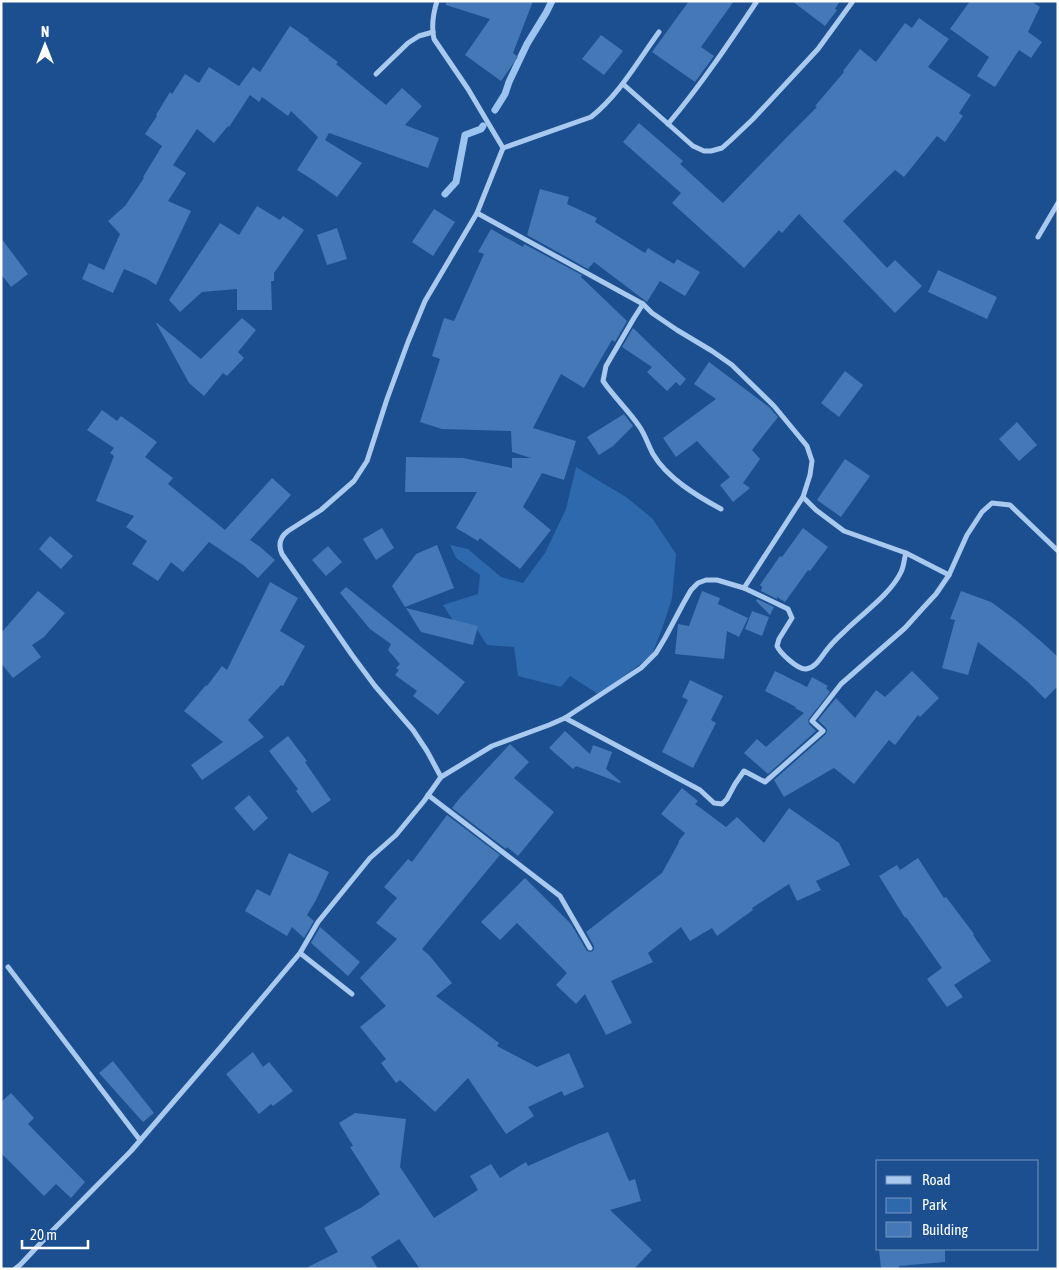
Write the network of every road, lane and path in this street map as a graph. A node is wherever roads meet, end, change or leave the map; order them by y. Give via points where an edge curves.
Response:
1 (437, 1) edge
2 (757, 1) edge
3 (853, 1) edge
4 (433, 32) junction
5 (659, 32) dead end
6 (376, 74) dead end
7 (622, 84) junction
8 (668, 124) junction
9 (503, 148) junction
10 (1058, 203) edge
11 (477, 213) junction
12 (1038, 237) dead end
13 (643, 304) junction
14 (803, 496) junction
15 (721, 509) dead end
16 (1058, 551) edge
17 (906, 553) junction
18 (949, 575) junction
19 (744, 588) junction
20 (565, 718) junction
21 (441, 777) junction
22 (428, 795) junction
23 (590, 948) dead end
24 (300, 953) junction
25 (8, 967) dead end
26 (352, 994) dead end
27 (140, 1140) junction
28 (15, 1269) edge

1 - 4 street
2 - 8 street via 714,65
3 - 8 street via 818,49 722,148 704,152
4 - 6 street via 408,42
4 - 9 street via 434,39
5 - 7 street
7 - 8 street
7 - 9 street via 591,117
9 - 11 street
10 - 12 street
11 - 13 street
11 - 21 street via 425,301 367,461 354,481 280,539 282,554 375,686 423,744
13 - 14 street via 732,365 802,439 812,461
13 - 15 street via 606,366 603,381 640,427 653,455 666,470 695,495
14 - 17 street via 844,531
14 - 19 street
16 - 18 street via 1010,505 992,503 967,535
17 - 18 street
17 - 19 street via 902,571 890,589 808,669 798,667 778,648 779,639 792,618 788,609
18 - 20 street via 905,628 841,684 812,721 823,731 765,782 744,771 722,804 714,803 700,790
19 - 20 street via 717,580 698,583 656,654
20 - 21 street via 492,746
21 - 22 street
22 - 23 street via 560,896
22 - 24 street via 396,835 370,858 318,922
24 - 26 street
24 - 27 street
25 - 27 street
27 - 28 street

